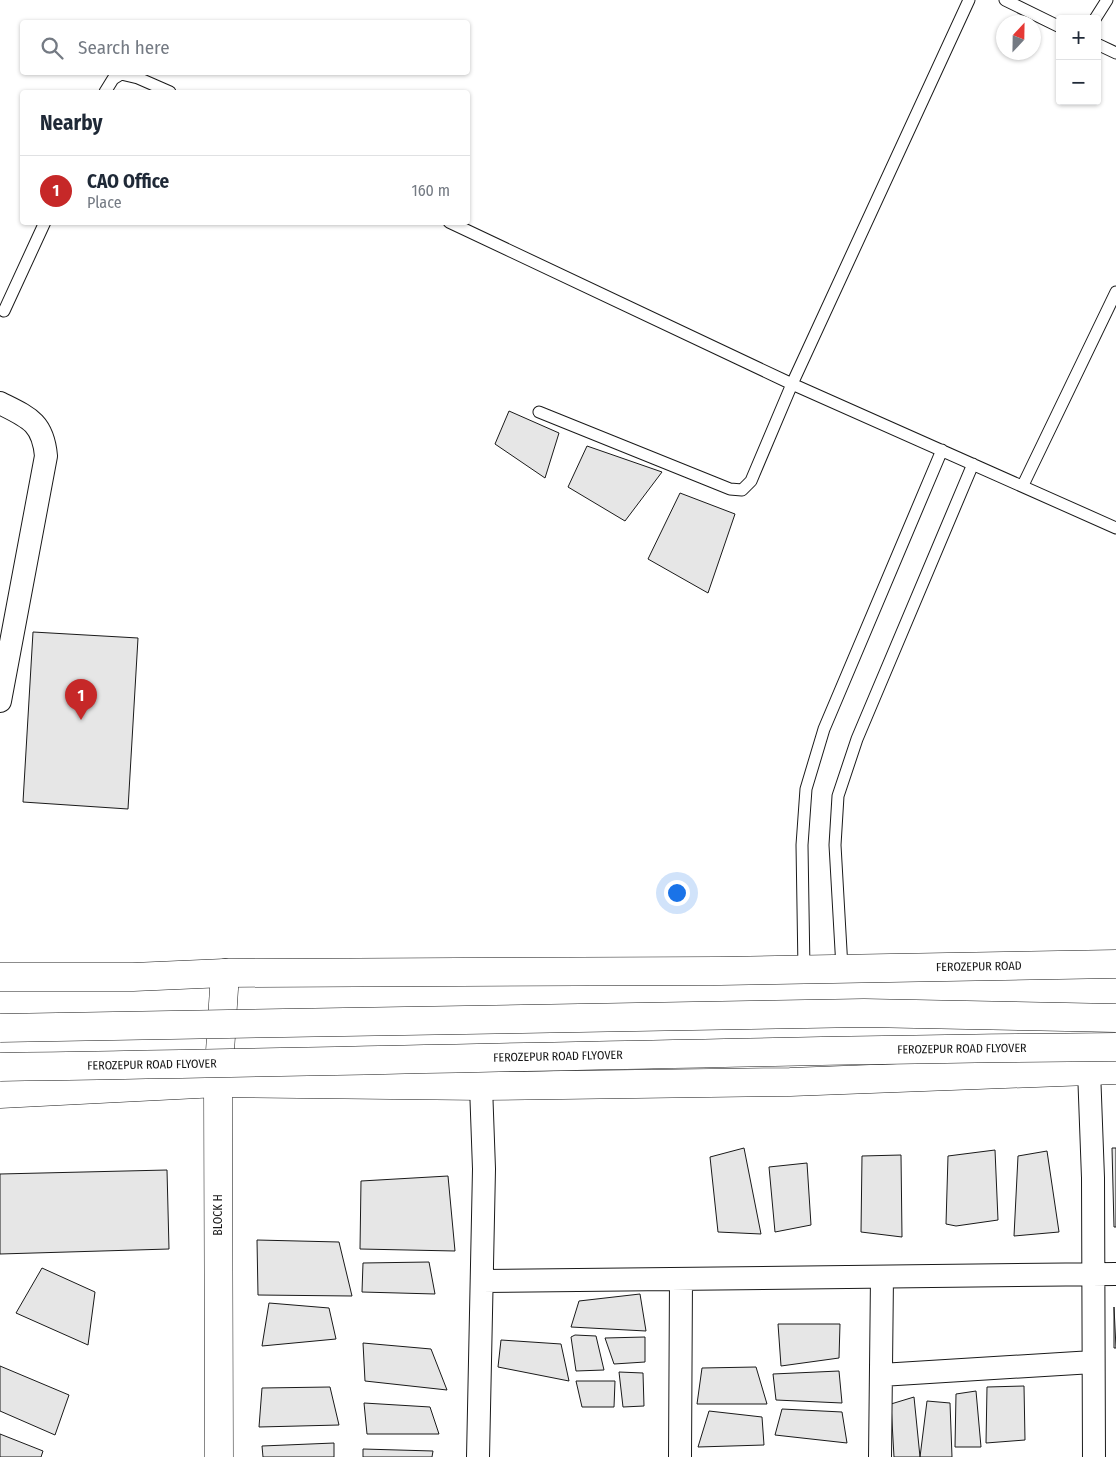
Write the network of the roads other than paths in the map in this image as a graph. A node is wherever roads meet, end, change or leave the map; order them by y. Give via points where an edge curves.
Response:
1 (969, 0) edge
2 (1005, 0) edge
3 (1107, 0) edge
4 (1098, 15) edge
5 (1056, 24) edge
6 (1101, 46) edge
7 (1116, 52) edge
8 (120, 75) edge
9 (126, 75) edge
10 (106, 90) edge
11 (165, 90) edge
12 (44, 225) edge
13 (455, 225) edge
14 (1116, 292) edge
15 (4, 311) dead end
16 (792, 384) junction
17 (0, 404) edge
18 (539, 412) dead end
19 (942, 450) junction
20 (973, 464) junction
21 (1023, 485) junction
22 (1116, 528) edge
23 (0, 701) edge
24 (1116, 964) edge
25 (842, 968) junction
26 (804, 970) junction
27 (225, 972) junction
28 (0, 977) edge
29 (1116, 1018) edge
30 (0, 1028) edge
31 (1116, 1047) edge
32 (0, 1067) edge
33 (1089, 1070) junction
34 (1116, 1070) edge
35 (218, 1083) junction
36 (482, 1086) junction
37 (0, 1094) edge
38 (1116, 1274) edge
39 (1094, 1275) junction
40 (882, 1277) junction
41 (681, 1279) junction
42 (482, 1281) junction
43 (1094, 1362) junction
44 (881, 1375) junction
45 (220, 1457) edge
46 (478, 1457) edge
47 (680, 1457) edge
48 (880, 1457) edge
49 (1094, 1457) edge

1 - 16 lane
2 - 5 lane
3 - 4 lane
6 - 7 lane
8 - 10 lane via 112,79
9 - 11 lane
12 - 15 lane
13 - 16 lane
14 - 21 lane
16 - 18 lane via 751,481 742,490 730,489
16 - 19 lane
17 - 23 street via 35,424 44,438 46,456
19 - 20 lane
19 - 26 lane via 824,729 806,789 802,845
20 - 21 lane
20 - 25 lane via 857,739 838,796 835,846
21 - 22 lane
24 - 25 main road, FEROZEPUR ROAD
25 - 26 main road, FEROZEPUR ROAD
26 - 27 main road, FEROZEPUR ROAD
27 - 28 main road, FEROZEPUR ROAD via 133,977
27 - 35 main road, BLOCK H
29 - 30 main road, bridge via 864,1013
31 - 32 main road, FEROZEPUR ROAD FLYOVER, bridge
33 - 34 main road
33 - 36 main road via 790,1082
33 - 39 street
35 - 36 main road
35 - 37 main road
35 - 45 main road, BLOCK H
36 - 42 street
38 - 39 street
39 - 40 street
39 - 43 street
40 - 41 street
40 - 44 street
41 - 42 street
41 - 47 street
42 - 46 street
43 - 44 street
43 - 49 street
44 - 48 street

